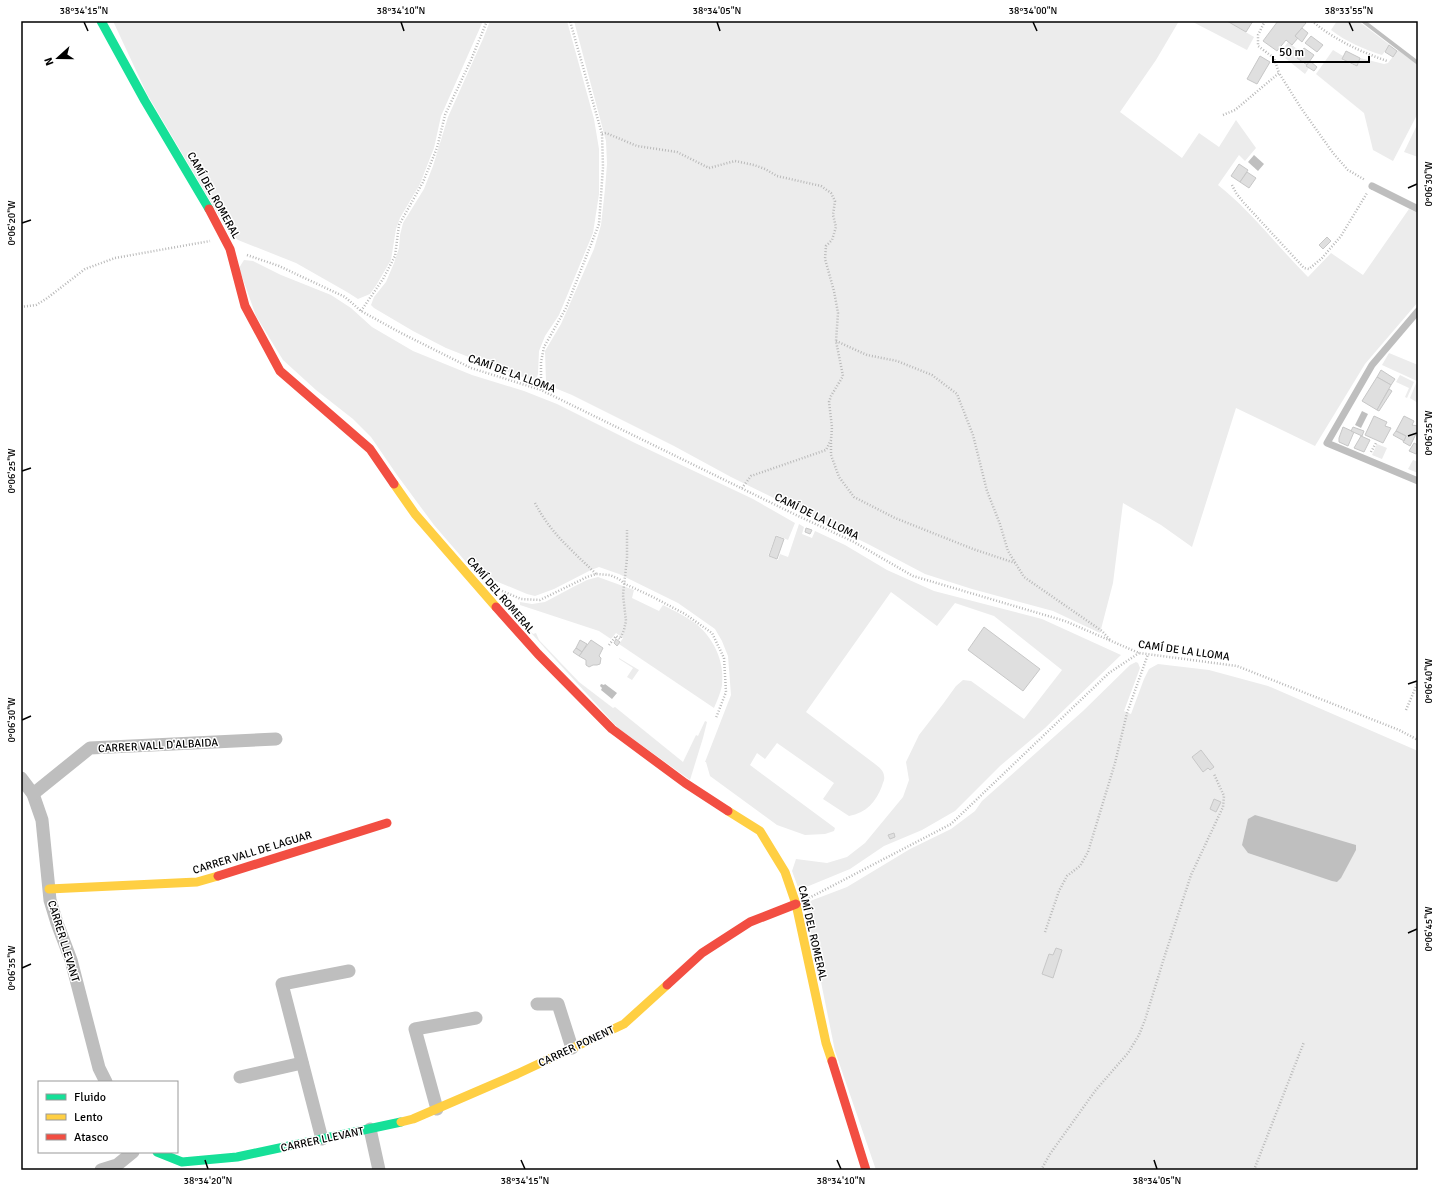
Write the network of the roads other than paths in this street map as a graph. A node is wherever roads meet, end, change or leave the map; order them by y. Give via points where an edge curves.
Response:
1 (100, 21) edge
2 (1372, 186) road end
3 (1418, 209) edge
4 (1418, 311) edge
5 (1418, 481) edge
6 (276, 739) dead end
7 (21, 778) edge
8 (32, 794) junction
9 (387, 823) dead end
10 (49, 890) junction
11 (796, 904) junction
12 (349, 971) dead end
13 (538, 1004) dead end
14 (476, 1018) dead end
15 (572, 1048) junction
16 (302, 1063) junction
17 (240, 1077) dead end
18 (106, 1081) edge
19 (437, 1109) junction
20 (370, 1129) junction
21 (322, 1139) junction
22 (131, 1153) edge
23 (160, 1153) edge
24 (101, 1170) edge
25 (378, 1170) edge
26 (866, 1170) edge

1 - 11 street, CAMÍ DEL ROMERAL via 200,192 230,249 245,306 280,371 370,449 415,514 480,590 538,654 612,728 685,783 760,831 785,872
2 - 3 lane
4 - 5 lane via 1372,365 1328,443
6 - 8 street, CARRER VALL D'ALBAIDA via 90,748
7 - 8 street, CARRER LLEVANT
8 - 10 street, CARRER LLEVANT via 42,820
9 - 10 street, CARRER VALL DE LAGUAR via 197,882
10 - 18 street, CARRER LLEVANT via 57,923 71,960 99,1068
11 - 15 street, CARRER PONENT via 750,922 702,953 624,1024
11 - 26 street, CAMÍ DEL ROMERAL via 826,1043
12 - 16 street via 282,984
13 - 15 street via 558,1004
14 - 19 street via 415,1029
15 - 19 street, CARRER PONENT
16 - 17 street
16 - 21 street
19 - 20 street, CARRER PONENT via 413,1119
20 - 21 street, CARRER LLEVANT
20 - 25 street
21 - 23 street, CARRER LLEVANT via 237,1157 182,1162
22 - 24 street via 117,1165

